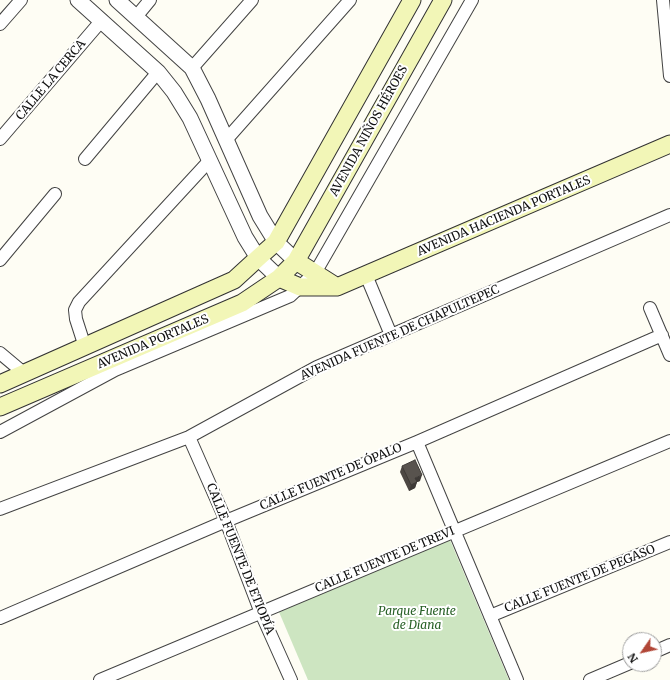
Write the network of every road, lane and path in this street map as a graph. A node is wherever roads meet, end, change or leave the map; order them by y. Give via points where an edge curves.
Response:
1 (21, 0) edge
2 (117, 0) edge
3 (150, 0) edge
4 (252, 0) edge
5 (350, 0) edge
6 (412, 0) edge
7 (443, 0) edge
8 (472, 0) edge
9 (663, 0) edge
10 (88, 3) edge
11 (136, 17) junction
12 (102, 20) junction
13 (0, 24) edge
14 (192, 68) junction
15 (158, 72) junction
16 (670, 76) edge
17 (0, 139) edge
18 (226, 140) junction
19 (670, 144) edge
20 (85, 159) dead end
21 (210, 160) junction
22 (55, 194) dead end
23 (670, 215) edge
24 (276, 242) junction
25 (258, 258) junction
26 (0, 260) edge
27 (296, 261) junction
28 (315, 273) junction
29 (366, 275) junction
30 (279, 278) junction
31 (337, 287) junction
32 (300, 288) junction
33 (650, 308) dead end
34 (391, 335) junction
35 (662, 335) junction
36 (85, 347) junction
37 (0, 353) edge
38 (670, 354) edge
39 (24, 374) junction
40 (0, 384) edge
41 (0, 406) edge
42 (0, 432) edge
43 (189, 437) junction
44 (670, 441) edge
45 (416, 442) junction
46 (0, 509) edge
47 (226, 521) junction
48 (454, 531) junction
49 (670, 542) edge
50 (261, 613) junction
51 (490, 616) junction
52 (0, 618) edge
53 (622, 666) edge
54 (100, 680) edge
55 (291, 680) edge
56 (517, 680) edge
57 (590, 680) edge

1 - 13 street
2 - 11 street
3 - 11 street
4 - 14 street
5 - 18 street
6 - 24 main road
7 - 27 main road, AVENIDA NIÑOS HÉROES
8 - 28 street
9 - 16 street
10 - 12 street
11 - 14 street
12 - 15 street
12 - 17 street, CALLE LA CERCA
14 - 18 street
15 - 20 street
15 - 21 street via 190,118
18 - 24 street via 260,216
19 - 29 main road, AVENIDA HACIENDA PORTALES
21 - 25 street via 245,237
21 - 36 street via 79,302 75,310 76,319
22 - 26 street
23 - 34 street, AVENIDA FUENTE DE CHAPULTEPEC
24 - 25 main road, AVENIDA PORTALES
24 - 27 street
25 - 30 street
25 - 36 main road, AVENIDA PORTALES via 234,280
27 - 28 main road
27 - 30 main road, AVENIDA PORTALES
28 - 31 main road
28 - 32 street
29 - 31 main road, AVENIDA HACIENDA PORTALES
29 - 34 street
30 - 32 main road, AVENIDA HACIENDA PORTALES
30 - 41 main road, AVENIDA PORTALES via 242,303
31 - 32 main road, AVENIDA HACIENDA PORTALES
32 - 42 street via 290,296 115,370
33 - 35 street
34 - 43 street, AVENIDA FUENTE DE CHAPULTEPEC via 317,368
35 - 38 street
35 - 45 street, CALLE FUENTE DE ÓPALO
36 - 39 main road, AVENIDA PORTALES
37 - 39 street
39 - 40 main road, AVENIDA PORTALES
43 - 46 street, AVENIDA FUENTE DE CHAPULTEPEC
43 - 47 street, CALLE FUENTE DE ETIOPÍA
44 - 48 street, CALLE FUENTE DE TREVI
45 - 47 street, CALLE FUENTE DE ÓPALO
45 - 48 street
47 - 50 street, CALLE FUENTE DE ETIOPÍA
47 - 52 street, CALLE FUENTE DE ÓPALO
48 - 50 street, CALLE FUENTE DE TREVI
48 - 51 street
49 - 51 street, CALLE FUENTE DE PEGASO
50 - 54 street, CALLE FUENTE DE TREVI
50 - 55 street, CALLE FUENTE DE ETIOPÍA
51 - 56 street
53 - 57 street

